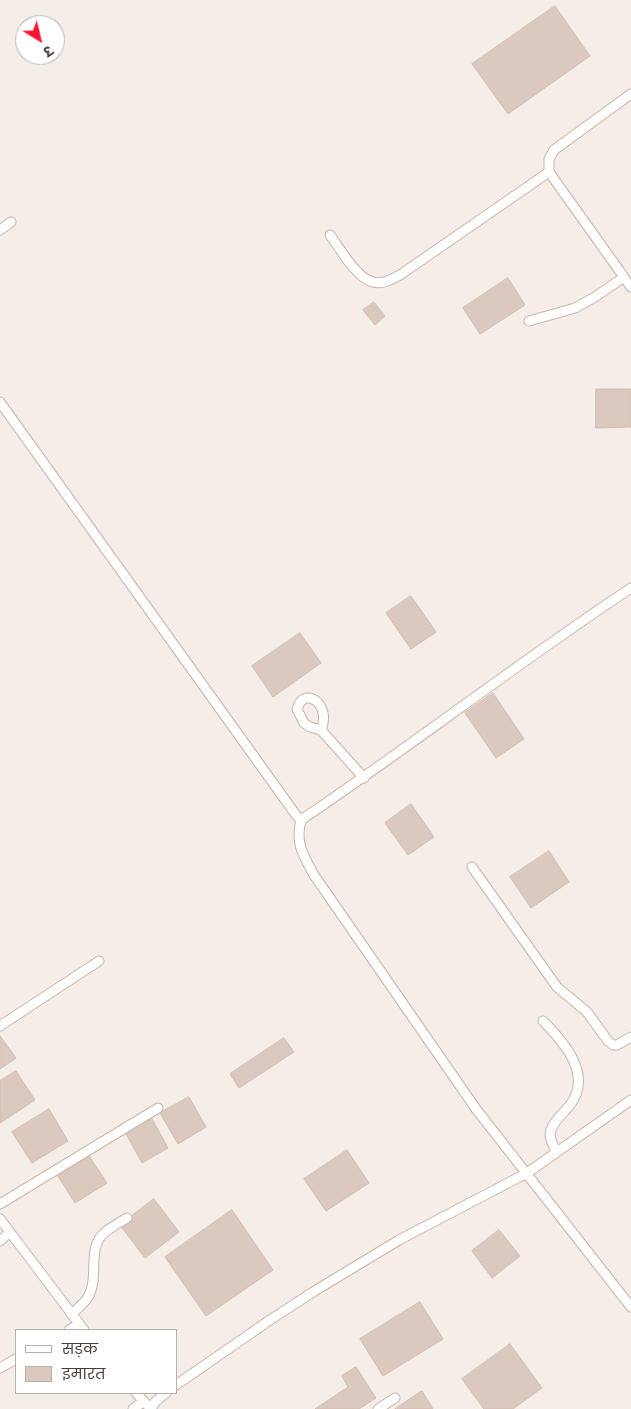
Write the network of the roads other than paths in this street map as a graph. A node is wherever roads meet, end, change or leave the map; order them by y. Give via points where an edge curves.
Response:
1 (631, 94) edge
2 (549, 172) junction
3 (11, 222) dead end
4 (0, 230) edge
5 (330, 234) dead end
6 (624, 277) junction
7 (631, 287) edge
8 (529, 321) dead end
9 (0, 402) edge
10 (631, 588) edge
11 (322, 730) dead end
12 (364, 778) junction
13 (301, 820) junction
14 (472, 867) dead end
15 (98, 961) dead end
16 (543, 1021) dead end
17 (0, 1026) edge
18 (631, 1037) edge
19 (631, 1100) edge
20 (158, 1108) dead end
21 (556, 1152) junction
22 (527, 1172) junction
23 (0, 1204) edge
24 (127, 1218) dead end
25 (0, 1219) edge
26 (10, 1232) junction
27 (0, 1241) edge
28 (631, 1307) edge
29 (71, 1314) junction
30 (82, 1327) edge
31 (15, 1360) edge
32 (0, 1368) edge
33 (178, 1384) edge
34 (137, 1394) edge
35 (165, 1394) edge
36 (395, 1398) dead end
37 (143, 1402) junction
38 (133, 1409) edge
39 (151, 1409) edge
40 (378, 1409) edge

1 - 2 street via 554,150
2 - 5 street via 400,276 387,281 374,283 359,274
2 - 6 street
3 - 4 street
6 - 7 street
6 - 8 street via 575,308
9 - 13 street
10 - 12 street
11 - 12 street
12 - 13 street
13 - 22 street via 299,845 314,875 476,1109
14 - 18 street via 557,987 587,1012 613,1045
15 - 17 street
16 - 21 street via 565,1044 577,1070 575,1096 550,1133
19 - 21 street
20 - 23 street
21 - 22 street
22 - 28 street
22 - 33 street via 399,1240 312,1292
24 - 29 street via 99,1240 93,1285 84,1302
25 - 26 street
26 - 27 street
26 - 29 street
29 - 30 street
31 - 32 street
34 - 37 street
35 - 39 street
36 - 40 street
37 - 38 street
37 - 39 street

